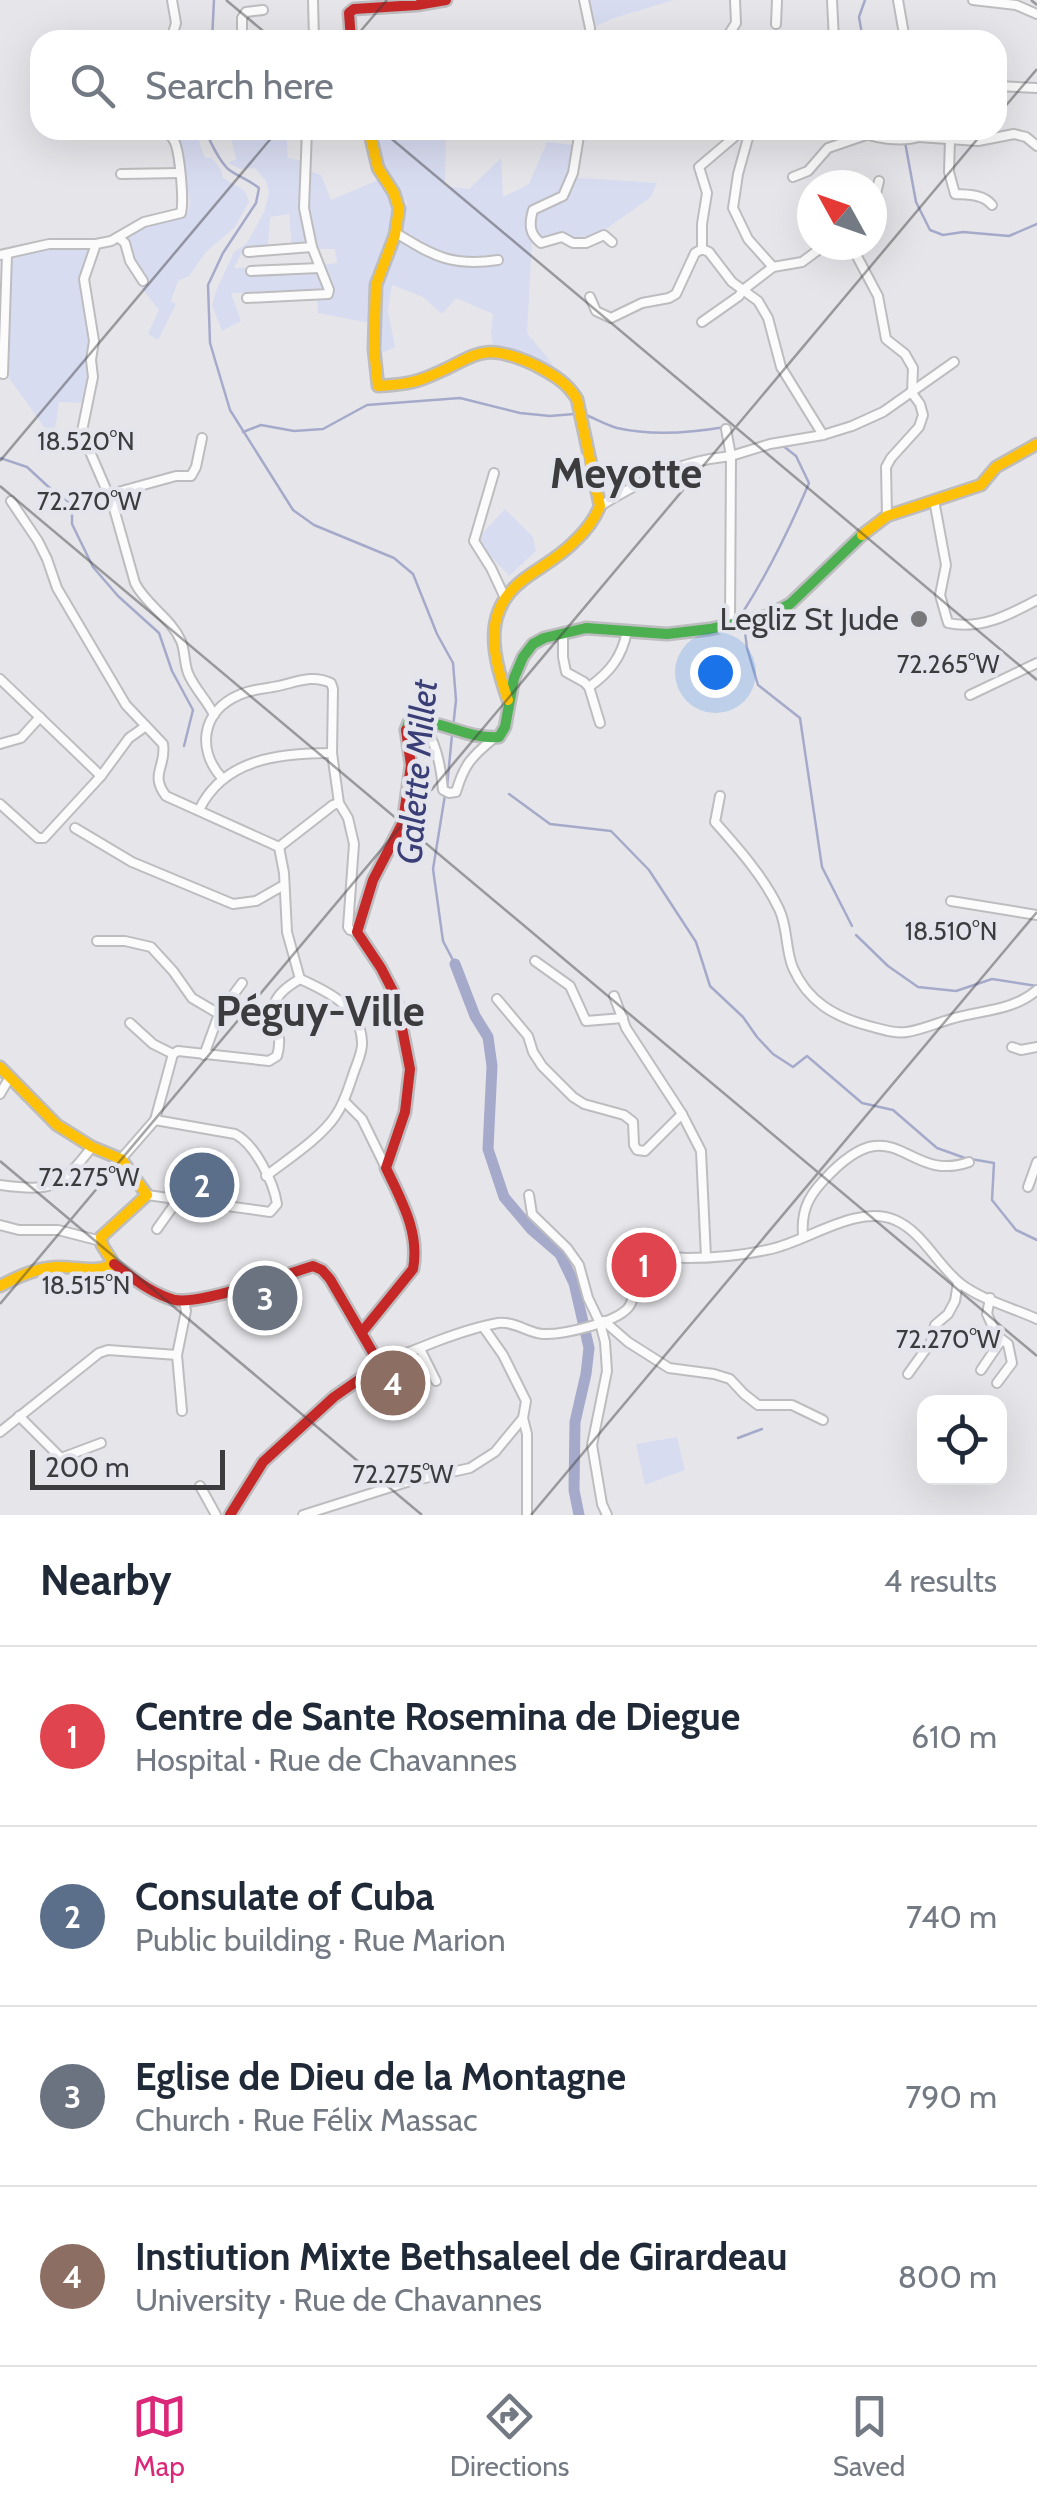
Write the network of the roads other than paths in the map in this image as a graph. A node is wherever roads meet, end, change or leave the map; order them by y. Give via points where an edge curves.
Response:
1 (172, 0) edge
2 (313, 0) edge
3 (446, 0) edge
4 (584, 0) edge
5 (736, 0) edge
6 (776, 0) edge
7 (832, 0) edge
8 (898, 0) edge
9 (973, 0) edge
10 (264, 10) dead end
11 (1037, 14) edge
12 (776, 24) dead end
13 (174, 30) edge
14 (242, 30) edge
15 (314, 30) edge
16 (350, 30) edge
17 (590, 30) edge
18 (732, 30) edge
19 (834, 30) edge
20 (902, 30) edge
21 (1007, 86) edge
22 (1037, 88) edge
23 (1007, 135) edge
24 (173, 140) edge
25 (307, 140) edge
26 (372, 140) edge
27 (578, 140) edge
28 (731, 140) edge
29 (747, 140) edge
30 (846, 140) edge
31 (950, 140) edge
32 (1037, 146) edge
33 (180, 173) junction
34 (121, 174) dead end
35 (793, 178) dead end
36 (992, 205) dead end
37 (396, 233) junction
38 (119, 238) junction
39 (612, 242) dead end
40 (96, 244) junction
41 (312, 246) junction
42 (702, 249) junction
43 (248, 252) dead end
44 (3, 255) edge
45 (498, 260) dead end
46 (805, 260) edge
47 (858, 260) edge
48 (772, 267) junction
49 (320, 268) junction
50 (251, 270) dead end
51 (143, 280) dead end
52 (742, 290) junction
53 (590, 297) dead end
54 (246, 298) dead end
55 (702, 322) dead end
56 (954, 362) dead end
57 (3, 374) dead end
58 (912, 393) junction
59 (726, 429) dead end
60 (823, 436) junction
61 (202, 438) dead end
62 (1037, 444) edge
63 (731, 456) junction
64 (494, 473) dead end
65 (107, 495) junction
66 (934, 500) junction
67 (11, 501) dead end
68 (600, 506) junction
69 (887, 516) junction
70 (504, 598) junction
71 (1037, 600) edge
72 (730, 624) junction
73 (627, 631) junction
74 (563, 634) junction
75 (1037, 663) edge
76 (0, 679) edge
77 (589, 688) junction
78 (970, 695) dead end
79 (508, 701) junction
80 (214, 714) junction
81 (40, 717) junction
82 (418, 720) junction
83 (600, 723) dead end
84 (146, 726) junction
85 (493, 739) junction
86 (0, 744) edge
87 (332, 753) junction
88 (101, 776) junction
89 (222, 778) junction
90 (720, 796) dead end
91 (338, 803) junction
92 (0, 804) edge
93 (199, 810) junction
94 (75, 828) dead end
95 (279, 847) junction
96 (284, 885) junction
97 (951, 900) dead end
98 (1037, 916) edge
99 (356, 932) junction
100 (97, 941) dead end
101 (535, 961) dead end
102 (300, 979) junction
103 (242, 983) dead end
104 (1037, 990) edge
105 (614, 996) dead end
106 (497, 999) dead end
107 (219, 1014) junction
108 (623, 1018) junction
109 (130, 1023) dead end
110 (1012, 1047) dead end
111 (1037, 1048) edge
112 (173, 1054) junction
113 (204, 1054) junction
114 (0, 1066) edge
115 (10, 1077) junction
116 (0, 1094) edge
117 (344, 1101) junction
118 (682, 1114) junction
119 (154, 1120) junction
120 (92, 1147) junction
121 (121, 1160) junction
122 (968, 1162) dead end
123 (1037, 1162) edge
124 (386, 1168) junction
125 (266, 1176) junction
126 (0, 1185) edge
127 (1028, 1187) dead end
128 (147, 1195) junction
129 (529, 1195) dead end
130 (179, 1198) junction
131 (0, 1226) edge
132 (157, 1229) dead end
133 (803, 1237) junction
134 (101, 1241) junction
135 (706, 1257) junction
136 (114, 1264) junction
137 (958, 1282) junction
138 (0, 1290) edge
139 (990, 1298) junction
140 (184, 1301) junction
141 (1037, 1319) edge
142 (599, 1323) junction
143 (484, 1328) junction
144 (362, 1332) junction
145 (1000, 1338) junction
146 (420, 1349) junction
147 (177, 1356) junction
148 (380, 1365) junction
149 (981, 1370) dead end
150 (908, 1374) dead end
151 (436, 1381) dead end
152 (998, 1383) dead end
153 (182, 1411) dead end
154 (20, 1416) junction
155 (523, 1418) junction
156 (823, 1420) dead end
157 (0, 1432) edge
158 (101, 1443) dead end
159 (200, 1486) dead end
160 (236, 1512) edge
161 (216, 1515) edge
162 (302, 1515) edge
163 (527, 1515) edge
164 (607, 1515) edge

1 - 13 street
2 - 15 street
3 - 16 street via 354,8
4 - 17 street
5 - 18 street
6 - 12 street
7 - 19 street
8 - 20 street
9 - 11 street
10 - 14 street via 246,12
21 - 22 street
23 - 32 street
24 - 33 street
25 - 41 street via 304,208
26 - 37 street via 379,170 398,198
27 - 39 street via 563,196 533,210 529,224 540,243 604,235
28 - 42 street via 700,168 707,193
29 - 48 street via 733,208
30 - 35 street
31 - 36 street via 955,194 976,195
33 - 34 street
33 - 38 street via 181,213 144,222
37 - 45 street via 440,258
37 - 68 street via 377,280 378,386 431,376 488,350 546,371 572,387
38 - 40 street
38 - 51 street
40 - 44 street via 48,244
40 - 65 street via 84,279 94,340 82,431
41 - 43 street
41 - 49 street
42 - 52 street
42 - 53 street via 669,298 611,318 596,311
44 - 57 street
46 - 48 street
47 - 58 street via 878,296 886,338 913,368
48 - 52 street
49 - 50 street
49 - 54 street via 326,295
52 - 55 street
52 - 60 street via 768,318 781,367
56 - 58 street
58 - 60 street via 874,417
58 - 69 street via 923,415 886,467
59 - 63 street
60 - 63 street
61 - 65 street via 190,476
62 - 66 street via 996,467 981,485
63 - 68 street via 673,467
63 - 72 street
64 - 70 street via 474,540
65 - 80 street via 140,592 182,643 189,677
66 - 69 street
66 - 71 street via 948,624 1000,619
67 - 84 street via 116,690
68 - 70 street via 560,557
69 - 72 street via 790,604
70 - 79 street via 492,631
72 - 73 street via 667,634
73 - 74 street
73 - 77 street via 611,670
74 - 77 street via 566,672
74 - 79 street via 533,644
75 - 78 street
76 - 81 street
77 - 83 street
79 - 85 street via 506,728
80 - 87 street via 251,690 326,680 334,689
80 - 89 street via 205,750
81 - 86 street via 21,738
81 - 88 street
82 - 85 street
82 - 85 street via 449,793
82 - 99 street via 406,728 411,765 403,822
84 - 88 street
84 - 93 street via 165,750 160,788
87 - 89 street via 281,754
87 - 91 street
88 - 92 street via 41,839
89 - 93 street
90 - 104 street via 715,822 773,897 806,990 837,1016 907,1032 1008,1007
91 - 95 street
91 - 99 street via 354,844 348,927
93 - 95 street
94 - 96 street via 132,862 233,904 256,902
95 - 96 street
96 - 102 street
97 - 98 street
99 - 124 street via 392,988 408,1052 405,1115
100 - 107 street via 151,947 192,998
101 - 108 street via 570,986 586,1022
102 - 113 street via 273,1006 280,1043 274,1060
102 - 117 street via 344,1004 357,1026 362,1042
103 - 107 street
105 - 108 street
106 - 118 street via 528,1036 542,1066 573,1097 634,1122 637,1150 645,1151
107 - 113 street
108 - 118 street
109 - 112 street
110 - 111 street
112 - 113 street
112 - 119 street
114 - 115 street
115 - 116 street
115 - 120 street via 57,1124
117 - 124 street via 362,1119
117 - 125 street via 329,1123
118 - 135 street via 702,1151
119 - 121 street
119 - 125 street via 235,1134
120 - 121 street
120 - 126 street via 60,1183
121 - 128 street
122 - 133 street via 930,1164 892,1145 856,1150 806,1202
123 - 127 street
124 - 144 street via 417,1256
125 - 130 street via 277,1204 270,1212
128 - 130 street
128 - 134 street
129 - 142 street via 532,1214 579,1265
130 - 132 street
131 - 134 street
133 - 135 street via 768,1250
133 - 137 street via 883,1216 920,1239
134 - 136 street
135 - 142 street via 634,1250 619,1255 632,1284 631,1304
136 - 138 street via 21,1274
136 - 140 street via 171,1300
137 - 139 street
137 - 150 street via 948,1314
139 - 141 street
139 - 145 street via 987,1314
140 - 144 street via 314,1266 330,1279
140 - 147 street
142 - 143 street via 542,1334 507,1323
142 - 156 street via 668,1368 730,1379 758,1405 792,1405
142 - 164 street via 606,1371 592,1445
143 - 146 street
143 - 155 street via 526,1401
144 - 148 street
145 - 149 street
145 - 152 street via 1012,1363
146 - 148 street
146 - 151 street
147 - 153 street
147 - 154 street via 108,1350
148 - 160 street via 263,1462
154 - 157 street
154 - 158 street via 61,1458
155 - 162 street via 495,1452 470,1468
155 - 163 street
159 - 161 street

